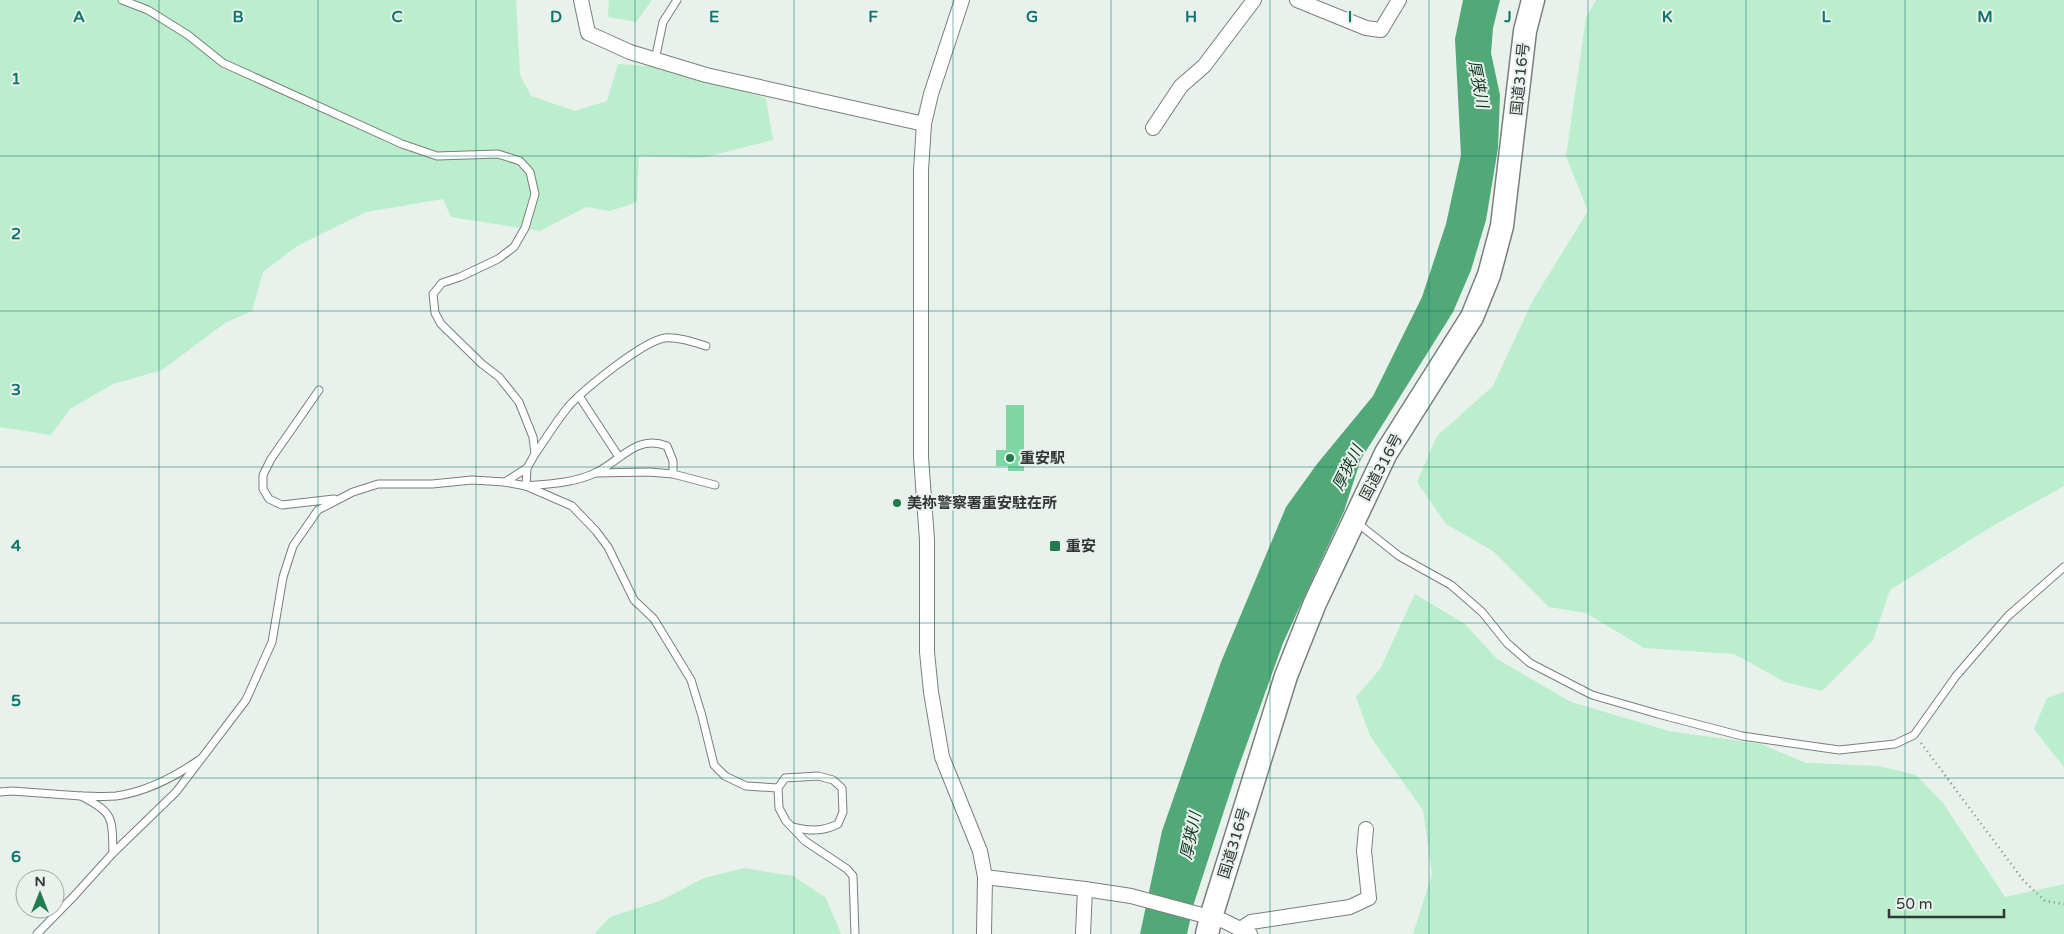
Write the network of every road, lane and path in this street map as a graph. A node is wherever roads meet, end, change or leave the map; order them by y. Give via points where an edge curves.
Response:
1 (122, 0) edge
2 (581, 0) edge
3 (677, 0) edge
4 (962, 0) edge
5 (1254, 0) edge
6 (1297, 0) edge
7 (1399, 0) edge
8 (1533, 0) edge
9 (655, 60) junction
10 (924, 124) junction
11 (1153, 128) dead end
12 (706, 346) dead end
13 (319, 390) dead end
14 (579, 396) junction
15 (535, 454) junction
16 (619, 457) junction
17 (527, 468) junction
18 (595, 473) junction
19 (673, 474) junction
20 (505, 482) junction
21 (715, 485) dead end
22 (526, 486) junction
23 (337, 498) junction
24 (1354, 520) junction
25 (2064, 567) edge
26 (1914, 735) junction
27 (205, 756) junction
28 (778, 788) junction
29 (0, 792) edge
30 (81, 796) junction
31 (792, 827) junction
32 (1366, 829) dead end
33 (113, 853) junction
34 (985, 877) junction
35 (1085, 888) junction
36 (2064, 904) edge
37 (1207, 922) edge
38 (1246, 931) edge
39 (37, 934) edge
40 (855, 934) edge
41 (984, 934) edge
42 (1083, 934) edge

1 - 15 lane via 148,10 188,35 223,63 402,144 437,156 498,154 520,160 530,172 535,194 525,228 514,247 460,278 442,283 433,294 435,313 441,324 499,377 519,402 533,437
2 - 9 street via 588,33
3 - 9 lane via 663,22
4 - 10 street
5 - 11 street via 1204,66 1181,86
6 - 7 street via 1366,28 1381,30
8 - 24 highway, 国道316号 via 1525,31 1502,226 1489,275 1472,317 1386,453
9 - 10 street via 706,75
10 - 34 street via 921,457 927,540 927,652 942,757 980,851
12 - 14 lane via 677,338 663,338 646,344
13 - 23 lane via 271,459 264,475 263,489 269,498 282,505
14 - 15 lane
14 - 16 lane
15 - 17 lane
16 - 18 lane
16 - 19 lane via 643,443 656,442 667,446 673,461
17 - 20 lane
17 - 22 lane
18 - 19 lane
18 - 22 lane via 569,481
19 - 21 lane
20 - 22 lane
20 - 23 lane via 472,480 378,484
22 - 28 lane via 572,506 608,547 634,600 654,619 691,680 714,765 725,776 746,786
23 - 27 lane via 318,510 293,546 272,642 246,700
24 - 26 lane via 1399,556 1457,591 1482,612 1507,643 1530,663 1592,695 1742,736 1839,750 1895,744
24 - 37 highway, 国道316号 via 1315,603 1286,676
25 - 26 lane via 2008,616 1956,676
26 - 36 path via 2023,880 2046,901
27 - 30 lane via 181,772 148,787 117,796
27 - 33 lane via 176,792
28 - 31 lane via 779,808
28 - 31 lane via 785,778 818,776 833,780 842,788 843,812 838,824 828,830 813,831
29 - 30 lane
30 - 33 lane via 102,807 112,821
31 - 40 lane via 805,841 847,868 853,876
32 - 38 street via 1364,851 1369,898 1350,907 1251,922
33 - 39 lane
34 - 35 street
34 - 41 street
35 - 37 street via 1131,896
35 - 42 street
37 - 38 street

